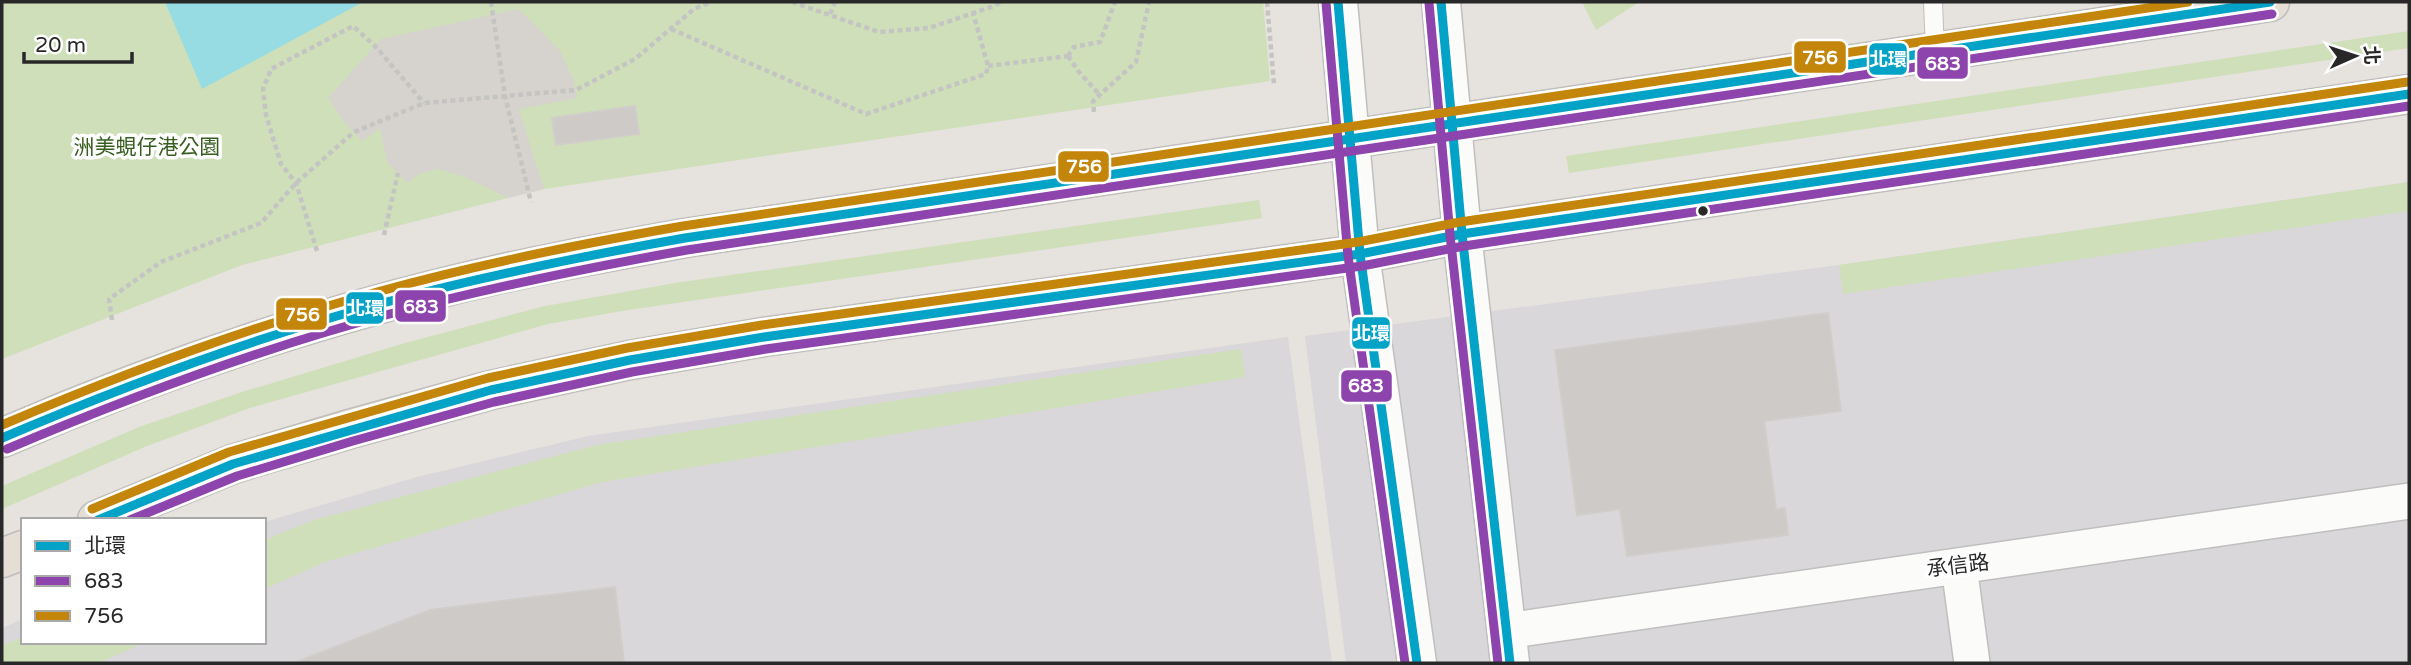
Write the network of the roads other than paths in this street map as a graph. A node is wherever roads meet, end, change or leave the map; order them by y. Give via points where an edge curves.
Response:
1 (1338, 2) edge
2 (1441, 2) edge
3 (1933, 2) edge
4 (2270, 2) edge
5 (1935, 52) junction
6 (2409, 94) edge
7 (1452, 125) junction
8 (1348, 139) junction
9 (1462, 234) junction
10 (1360, 254) junction
11 (2, 438) edge
12 (2409, 501) edge
13 (102, 518) edge
14 (21, 551) edge
15 (2, 558) edge
16 (1959, 566) junction
17 (1508, 647) edge
18 (1417, 663) edge
19 (1972, 663) edge

1 - 8 street
2 - 7 street
3 - 5 lane
4 - 5 main road
5 - 7 main road
6 - 9 main road
7 - 8 main road
7 - 9 street
8 - 10 street
8 - 11 main road via 685,238 545,264 435,289 257,340 86,401
9 - 10 main road
9 - 17 street
10 - 13 main road via 764,337 618,363 491,390 233,464
10 - 18 street
12 - 16 street, 承信路
14 - 15 main road
16 - 17 street, 承信路
16 - 19 street

